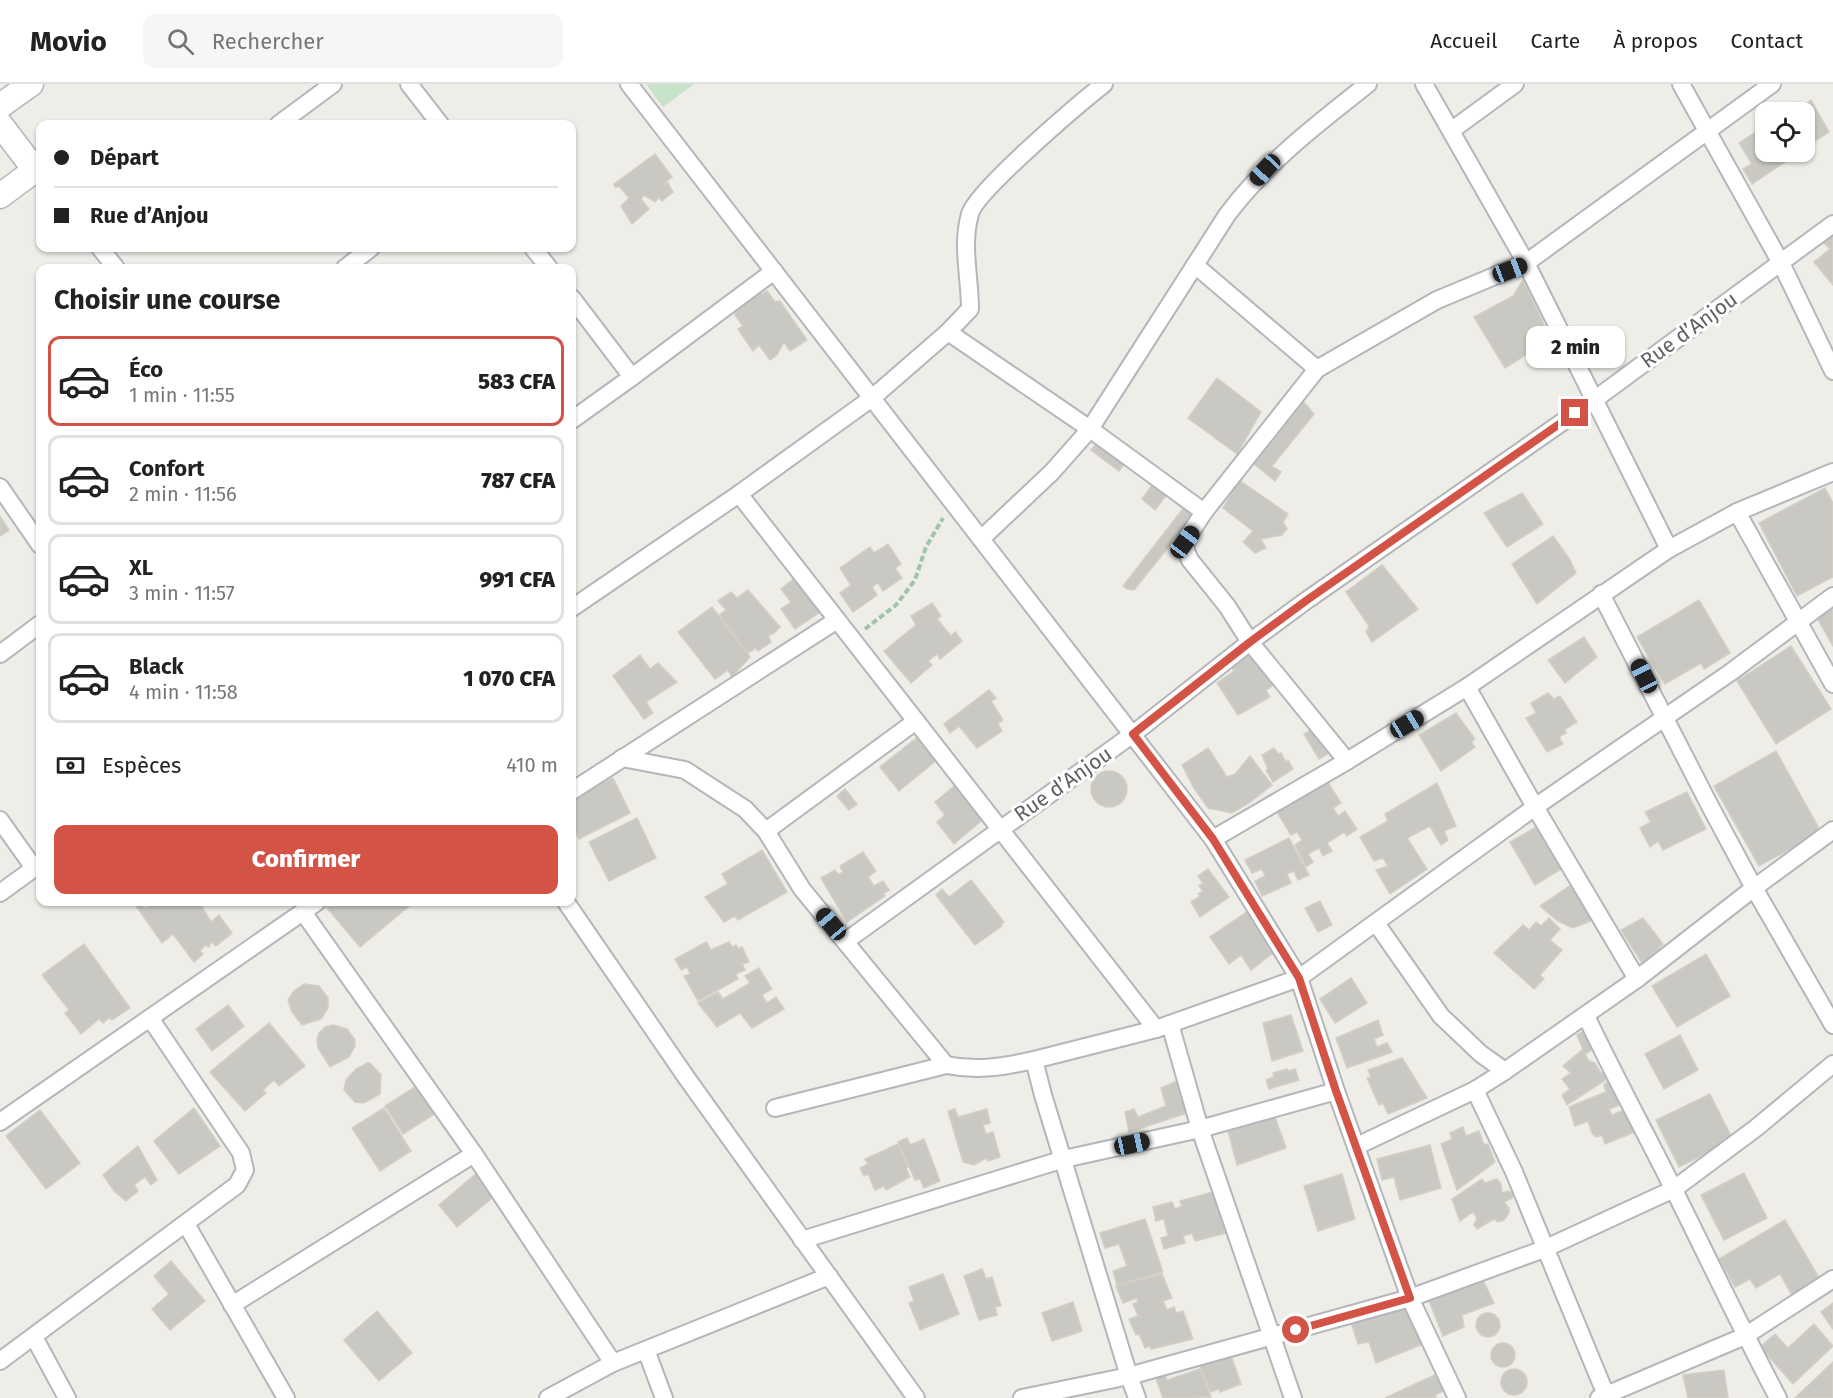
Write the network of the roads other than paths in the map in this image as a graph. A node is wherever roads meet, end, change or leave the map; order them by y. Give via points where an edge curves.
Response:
1 (31, 84) edge
2 (333, 84) edge
3 (409, 84) edge
4 (629, 84) edge
5 (1368, 84) edge
6 (1425, 84) edge
7 (1515, 84) edge
8 (1681, 84) edge
9 (1772, 84) edge
10 (1094, 87) edge
11 (0, 106) edge
12 (284, 120) edge
13 (437, 120) edge
14 (0, 124) edge
15 (1452, 130) junction
16 (1707, 130) junction
17 (36, 170) edge
18 (36, 174) edge
19 (0, 196) edge
20 (1833, 224) edge
21 (366, 252) edge
22 (536, 252) edge
23 (1526, 263) junction
24 (1781, 263) junction
25 (350, 264) edge
26 (546, 264) edge
27 (1195, 264) junction
28 (774, 271) junction
29 (576, 303) edge
30 (948, 332) junction
31 (1317, 369) junction
32 (1833, 370) edge
33 (632, 377) junction
34 (872, 398) junction
35 (1594, 400) junction
36 (576, 417) edge
37 (1090, 429) junction
38 (1833, 472) edge
39 (0, 487) edge
40 (739, 494) junction
41 (1204, 512) junction
42 (1737, 512) junction
43 (36, 539) edge
44 (981, 539) junction
45 (1669, 549) junction
46 (1601, 594) junction
47 (1833, 596) edge
48 (576, 605) edge
49 (837, 620) junction
50 (1798, 620) junction
51 (36, 627) edge
52 (1250, 642) junction
53 (0, 654) edge
54 (1833, 684) edge
55 (1467, 687) junction
56 (1666, 718) junction
57 (916, 721) junction
58 (1133, 734) junction
59 (622, 758) junction
60 (1347, 761) junction
61 (576, 788) edge
62 (1535, 807) junction
63 (0, 820) edge
64 (1000, 828) junction
65 (1833, 830) edge
66 (766, 831) junction
67 (1213, 839) junction
68 (36, 865) edge
69 (36, 867) edge
70 (1754, 888) junction
71 (0, 893) edge
72 (311, 906) edge
73 (569, 906) edge
74 (303, 912) junction
75 (1376, 923) junction
76 (846, 941) junction
77 (1299, 978) junction
78 (1637, 979) junction
79 (1586, 1016) junction
80 (150, 1018) junction
81 (1833, 1025) edge
82 (1163, 1027) junction
83 (1034, 1060) junction
84 (1833, 1064) edge
85 (946, 1065) junction
86 (1505, 1071) junction
87 (1475, 1090) junction
88 (1336, 1091) junction
89 (775, 1108) dead end
90 (0, 1122) edge
91 (1200, 1129) junction
92 (1357, 1146) junction
93 (474, 1154) junction
94 (1064, 1159) junction
95 (1674, 1189) junction
96 (186, 1224) junction
97 (802, 1240) junction
98 (1544, 1249) junction
99 (829, 1276) junction
100 (1833, 1279) edge
101 (1410, 1298) junction
102 (232, 1305) junction
103 (1273, 1336) junction
104 (1745, 1336) junction
105 (34, 1337) junction
106 (646, 1350) junction
107 (0, 1361) edge
108 (613, 1363) junction
109 (1129, 1376) junction
110 (1602, 1397) edge
111 (67, 1398) edge
112 (286, 1398) edge
113 (548, 1398) edge
114 (664, 1398) edge
115 (916, 1398) edge
116 (1022, 1398) edge
117 (1137, 1398) edge
118 (1293, 1398) edge
119 (1457, 1398) edge
120 (1778, 1398) edge

1 - 11 main road
2 - 12 street
3 - 13 street
4 - 28 street
5 - 27 street via 1265,170 1227,215
6 - 15 street
7 - 15 street
8 - 16 street
9 - 16 street
10 - 30 street via 971,210 966,252 970,309
14 - 17 main road
15 - 23 street
16 - 23 street
16 - 24 street
18 - 19 main road
20 - 24 street, Rue d’Anjou
21 - 25 street
22 - 26 street
23 - 31 street via 1437,300
23 - 35 street
24 - 32 street
24 - 35 street, Rue d’Anjou
27 - 31 street
27 - 37 street
28 - 33 street
28 - 34 street
29 - 33 street
30 - 34 street
30 - 37 street
31 - 41 street
33 - 36 street
34 - 40 street
34 - 44 street
35 - 45 street
35 - 52 street, Rue d’Anjou
37 - 41 street
37 - 44 street via 1052,472
38 - 42 street
39 - 43 street
40 - 48 street
40 - 49 street
41 - 52 street via 1185,542 1186,551
42 - 45 street
42 - 50 street
44 - 58 street
45 - 46 street
46 - 55 street
46 - 56 street
47 - 50 street
49 - 57 street
49 - 59 street
50 - 54 street
50 - 56 street
51 - 53 street
52 - 58 street, Rue d’Anjou
52 - 60 street
55 - 60 street
55 - 62 street
56 - 62 street
56 - 70 street
57 - 64 street
57 - 66 street
58 - 64 street, Rue d’Anjou
58 - 67 street
59 - 61 street
59 - 66 street via 685,770 745,810
60 - 67 street
62 - 75 street
62 - 78 street
63 - 68 street
64 - 76 street, Rue d’Anjou
64 - 82 street
65 - 70 street
66 - 76 street via 802,890
67 - 77 street
69 - 71 street
70 - 78 street
70 - 81 street
72 - 74 street
73 - 97 street
74 - 80 street
74 - 93 street
75 - 77 street
75 - 86 street via 1441,1016 1480,1054
76 - 85 street
77 - 82 street
77 - 88 street
78 - 79 street
79 - 86 street
79 - 95 street
80 - 90 street
80 - 96 street via 241,1153 245,1170 237,1185
82 - 83 street
82 - 91 street
83 - 85 street via 997,1068
83 - 94 street
84 - 95 street
85 - 89 street
86 - 87 street
87 - 92 street
87 - 98 street via 1514,1172
88 - 91 street
88 - 92 street
91 - 94 street
91 - 103 street
92 - 101 street
93 - 102 street
93 - 108 street
94 - 97 street
94 - 109 street
95 - 98 street
95 - 104 street
96 - 102 street
96 - 105 street
97 - 99 street
98 - 101 street
98 - 110 street
99 - 106 street
99 - 115 street
100 - 104 street
101 - 103 street
101 - 119 street
102 - 112 street
103 - 109 street
103 - 118 street
104 - 110 street
104 - 120 street
105 - 107 street
105 - 111 street
106 - 108 street
106 - 114 street
108 - 113 street
109 - 116 street
109 - 117 street

